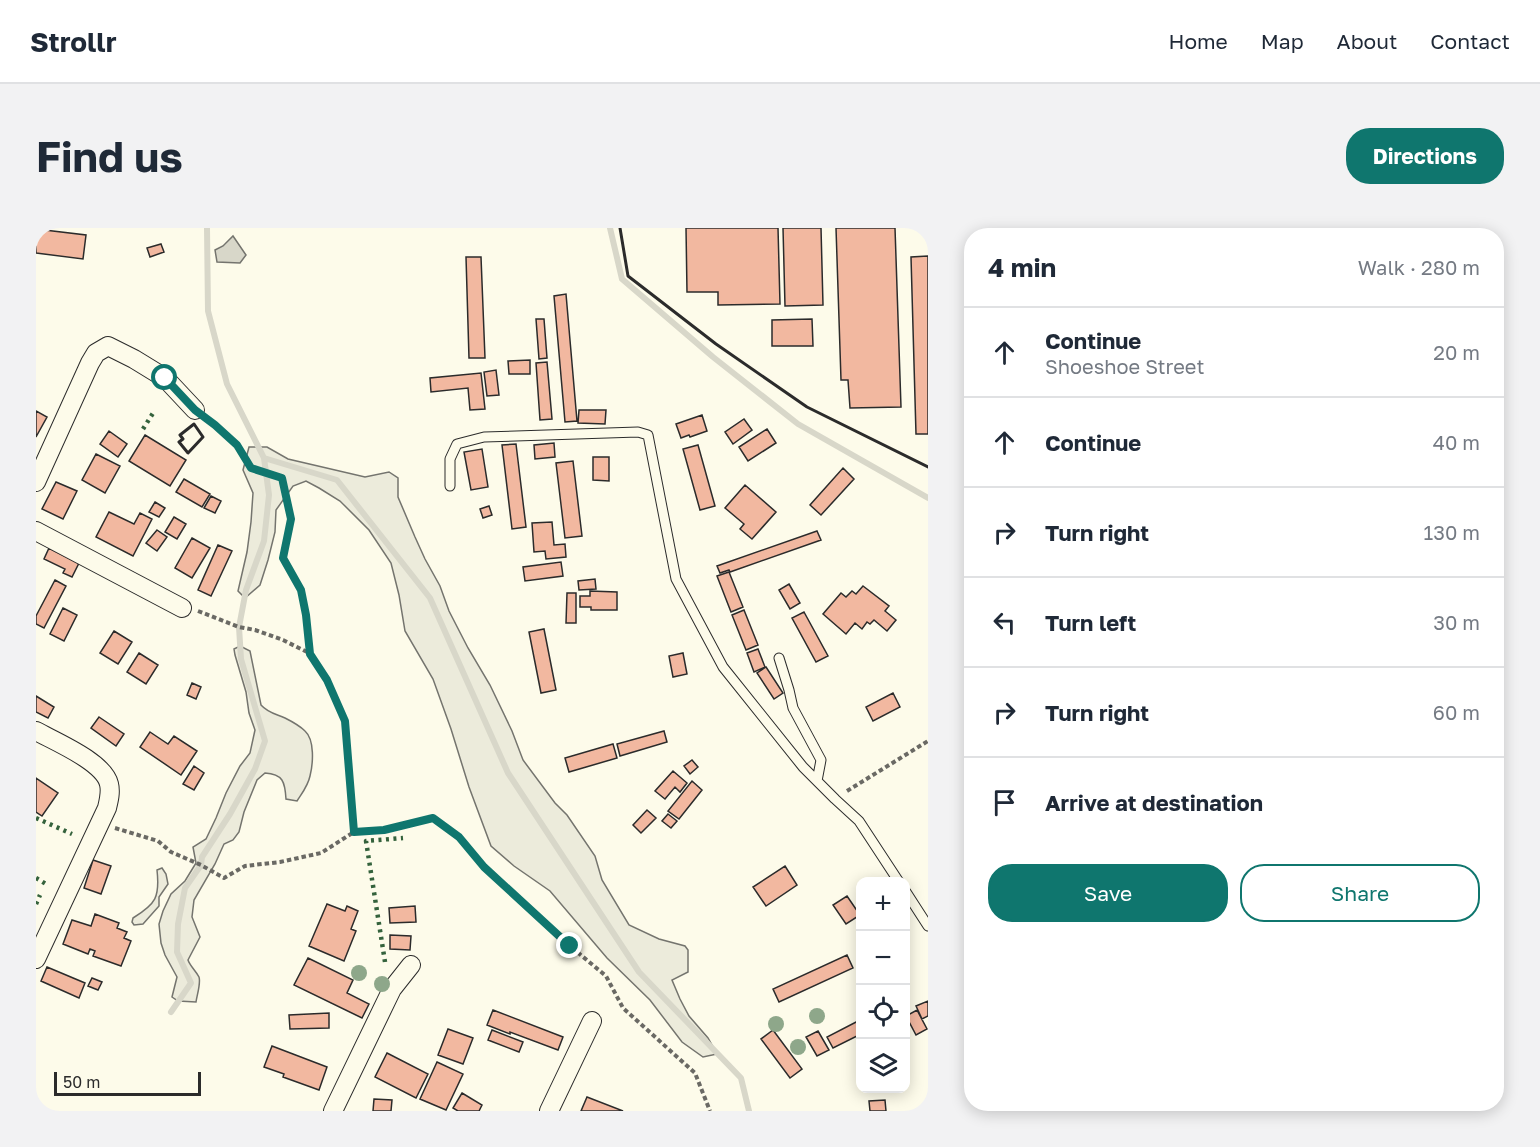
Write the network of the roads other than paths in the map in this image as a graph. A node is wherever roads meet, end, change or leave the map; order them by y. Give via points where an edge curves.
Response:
1 (195, 410) road end
2 (36, 482) edge
3 (450, 486) dead end
4 (36, 531) edge
5 (182, 608) road end
6 (779, 658) dead end
7 (36, 731) edge
8 (817, 781) junction
9 (896, 877) edge
10 (910, 898) edge
11 (928, 926) edge
12 (36, 959) edge
13 (411, 965) dead end
14 (592, 1021) dead end
15 (333, 1111) edge
16 (549, 1111) edge

1 - 2 street via 165,378 108,346 96,352 90,363
3 - 8 lane via 450,459 457,444 483,437 638,432 648,435 676,579 723,666
4 - 5 street
6 - 8 lane via 793,708 821,760
7 - 12 street via 103,770 110,791 100,824
8 - 9 lane via 859,821
10 - 11 lane
13 - 15 street via 392,989
14 - 16 street

